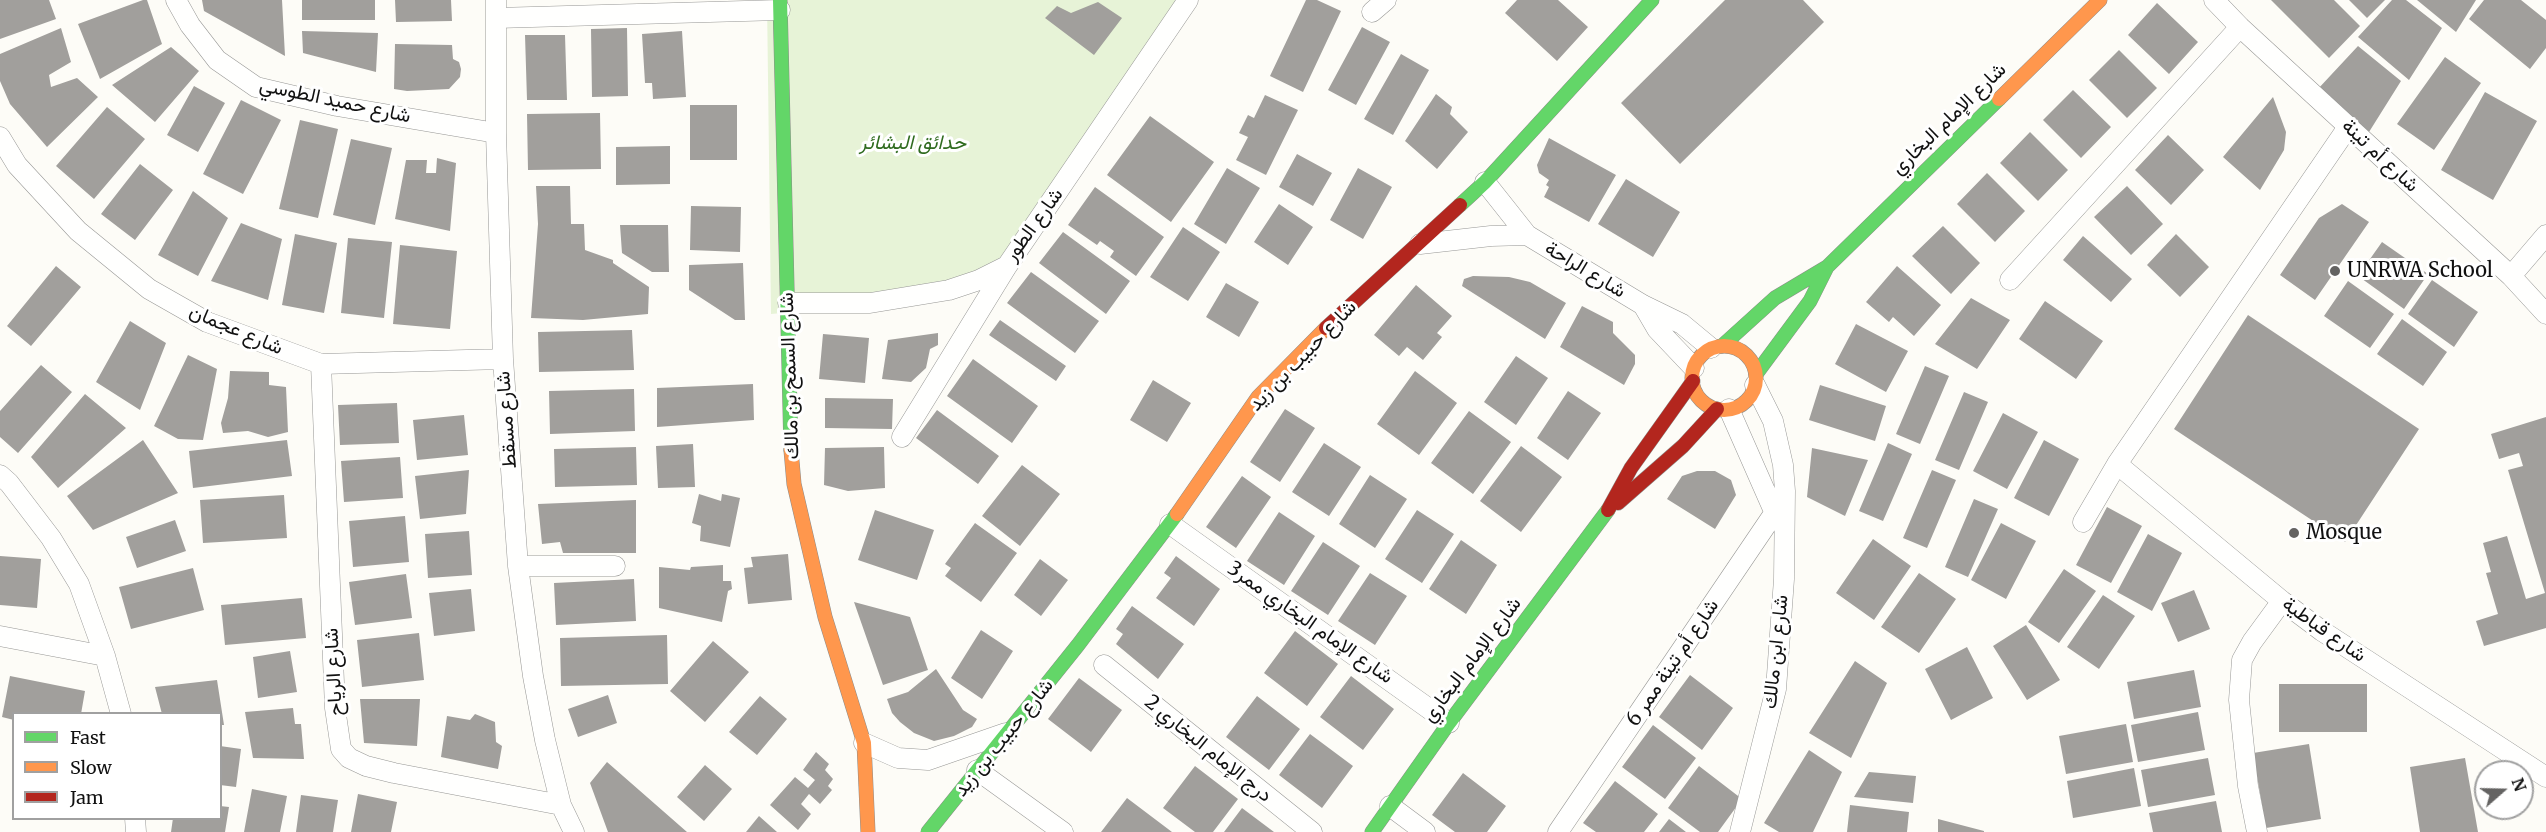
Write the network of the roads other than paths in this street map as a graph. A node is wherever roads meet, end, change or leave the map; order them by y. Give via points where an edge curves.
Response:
1 (176, 0) edge
2 (1188, 0) edge
3 (1652, 0) edge
4 (2100, 0) edge
5 (2214, 0) edge
6 (780, 5) edge
7 (496, 9) edge
8 (2240, 27) junction
9 (2348, 127) junction
10 (496, 133) junction
11 (0, 138) edge
12 (1485, 182) junction
13 (1527, 235) junction
14 (2546, 235) edge
15 (1420, 244) junction
16 (1007, 266) junction
17 (1827, 267) junction
18 (2511, 276) junction
19 (2010, 280) dead end
20 (788, 303) junction
21 (1643, 305) junction
22 (2546, 314) edge
23 (1716, 347) junction
24 (503, 359) junction
25 (321, 364) junction
26 (1693, 375) junction
27 (1755, 380) junction
28 (1723, 409) junction
29 (902, 437) dead end
30 (2117, 464) junction
31 (0, 476) edge
32 (1785, 491) junction
33 (1775, 512) junction
34 (1606, 513) junction
35 (2083, 522) dead end
36 (1170, 524) junction
37 (1784, 541) junction
38 (518, 566) junction
39 (615, 566) dead end
40 (2282, 601) junction
41 (0, 636) edge
42 (105, 656) junction
43 (1104, 665) dead end
44 (120, 712) edge
45 (1449, 723) junction
46 (1006, 734) junction
47 (864, 743) junction
48 (977, 770) junction
49 (2546, 777) edge
50 (561, 805) junction
51 (1390, 806) junction
52 (574, 832) edge
53 (868, 832) edge
54 (928, 832) edge
55 (1063, 832) edge
56 (1312, 832) edge
57 (1372, 832) edge
58 (1425, 832) edge
59 (1558, 832) edge
60 (1740, 832) edge
61 (2257, 832) edge

1 - 10 street, شارع حميد الطوسي via 217,60 256,87 337,106
2 - 16 street, شارع الطور
3 - 12 street, شارع حبيب بن زيد
4 - 17 street, شارع الإمام البخاري
5 - 8 street, شارع أم تينة
6 - 7 street
6 - 20 street, شارع السمح بن مالك
7 - 10 street, شارع مسقط
8 - 9 street, شارع أم تينة
8 - 19 street
9 - 18 street, شارع أم تينة
9 - 30 street
10 - 24 street, شارع مسقط
11 - 25 street, شارع عجمان via 17,165 78,231 149,289 207,322
12 - 13 street, شارع الراحة
12 - 15 street, شارع حبيب بن زيد
13 - 15 street, شارع الراحة
13 - 21 street, شارع الراحة
14 - 18 street
15 - 36 street, شارع حبيب بن زيد via 1325,329 1258,397
16 - 20 street, شارع الطور via 949,290 870,303
16 - 29 street
17 - 23 street, شارع الإمام البخاري via 1775,298
17 - 27 street, شارع الإمام البخاري via 1810,301
18 - 22 street, شارع أم تينة
20 - 47 street, شارع السمح بن مالك via 794,484 825,617
21 - 23 street, شارع الراحة
21 - 26 street, شارع الراحة
23 - 26 street via 1700,357
23 - 27 street via 1734,347 1744,353 1752,363
24 - 25 street, شارع عجمان
24 - 38 street, شارع مسقط
25 - 50 street, شارع الرياح via 335,708 341,749 366,766
26 - 28 street via 1696,394 1705,403
26 - 34 street, شارع الإمام البخاري
27 - 28 street via 1745,401
27 - 32 street, شارع ابن مالك via 1773,421
28 - 33 street, شارع ابن مالك
28 - 34 street, شارع الإمام البخاري
30 - 35 street
30 - 40 street, شارع قباطية
31 - 42 street via 51,538 73,575
32 - 33 street, شارع أم تينة ممر 6
32 - 37 street, شارع ابن مالك
33 - 37 street, شارع ابن مالك
33 - 59 street, شارع أم تينة ممر 6
34 - 45 street, شارع الإمام البخاري
36 - 45 street, شارع الإمام البخاري ممر3
36 - 46 street, شارع حبيب بن زيد
37 - 60 street, شارع ابن مالك via 1776,689
38 - 39 street
38 - 50 street, شارع مسقط via 533,676
40 - 49 street, شارع قباطية
40 - 61 street via 2242,660 2239,700
41 - 42 street
42 - 44 street
43 - 56 street, درج الإمام البخاري 2
45 - 51 street, شارع الإمام البخاري
46 - 47 street via 928,760 898,758
46 - 48 street, شارع حبيب بن زيد
47 - 53 street, شارع السمح بن مالك
48 - 54 street, شارع حبيب بن زيد
48 - 55 street
50 - 52 street, شارع مسقط
51 - 57 street, شارع الإمام البخاري
51 - 58 street

